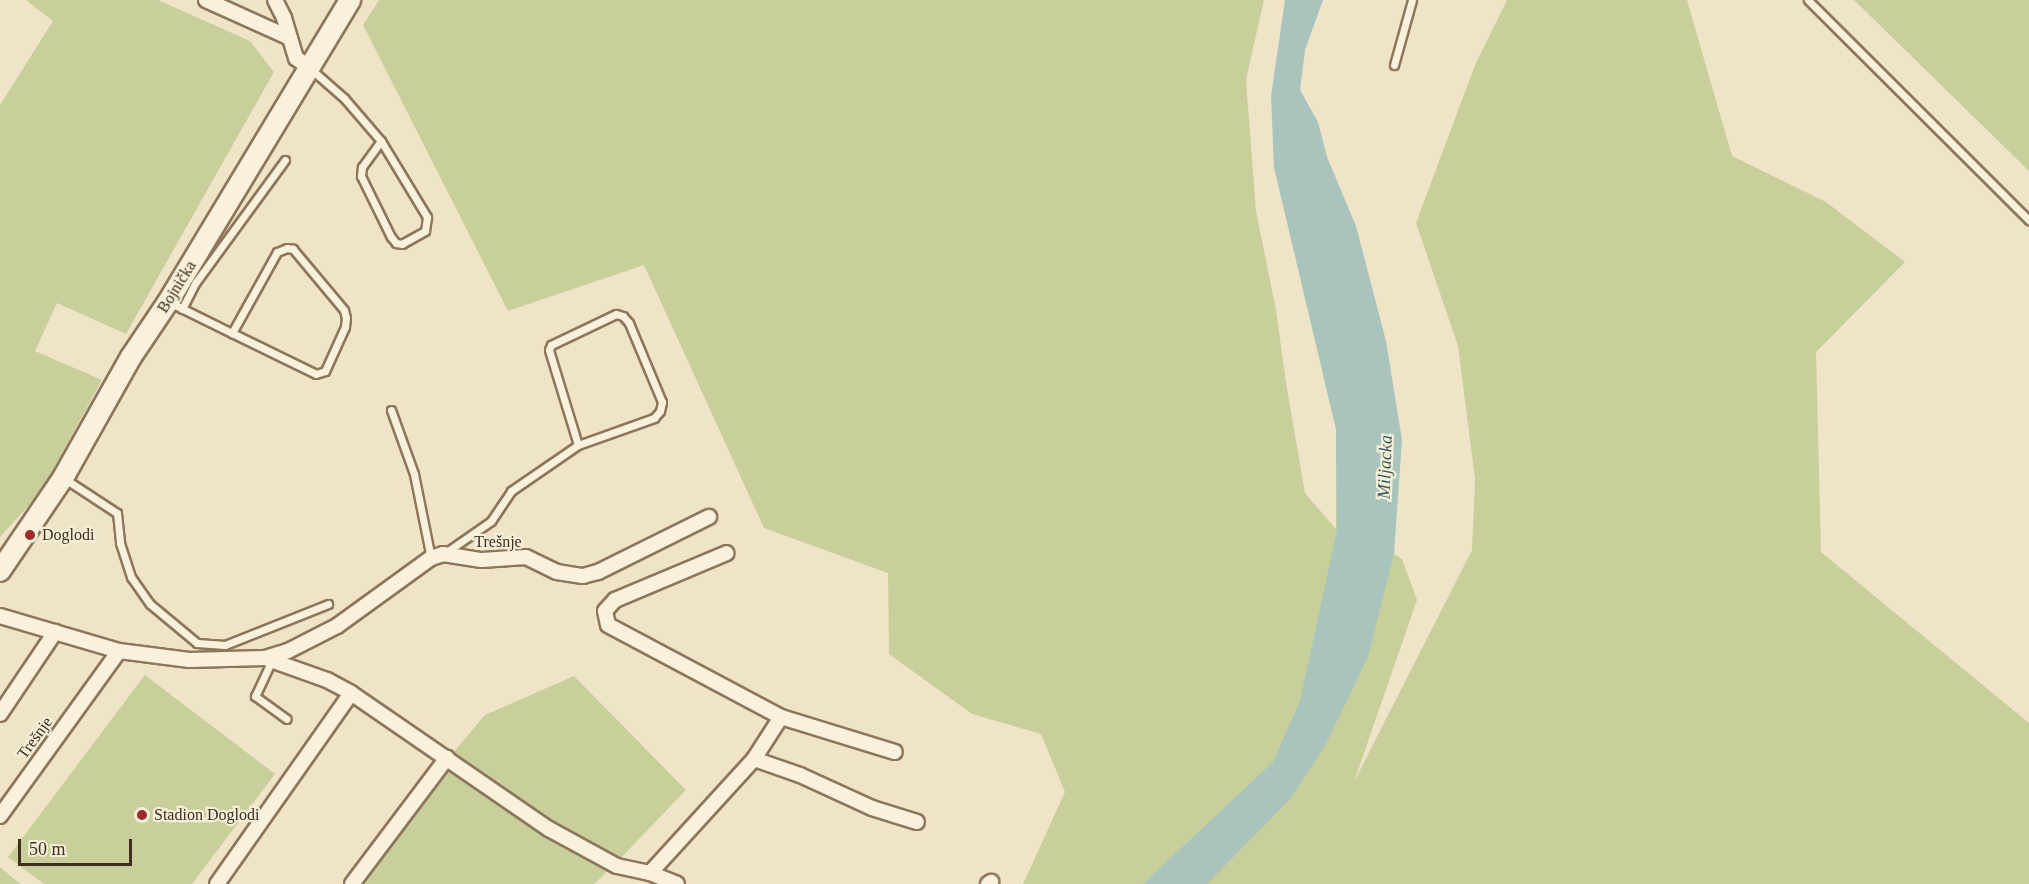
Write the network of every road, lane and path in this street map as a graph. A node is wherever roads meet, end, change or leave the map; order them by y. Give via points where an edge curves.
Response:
1 (206, 0) edge
2 (275, 0) edge
3 (350, 0) edge
4 (1412, 0) edge
5 (1808, 0) edge
6 (290, 38) junction
7 (1394, 65) dead end
8 (310, 68) junction
9 (381, 141) junction
10 (285, 160) dead end
11 (2029, 220) edge
12 (175, 305) junction
13 (232, 333) junction
14 (391, 410) dead end
15 (578, 444) junction
16 (63, 478) junction
17 (709, 517) dead end
18 (727, 553) dead end
19 (437, 556) junction
20 (0, 571) edge
21 (328, 604) dead end
22 (0, 616) edge
23 (55, 632) junction
24 (118, 651) junction
25 (269, 659) junction
26 (351, 693) junction
27 (0, 714) edge
28 (781, 717) junction
29 (287, 719) dead end
30 (895, 752) dead end
31 (447, 758) junction
32 (754, 759) junction
33 (0, 816) edge
34 (917, 822) dead end
35 (650, 873) junction
36 (217, 884) edge
37 (352, 884) edge
38 (677, 884) edge

1 - 6 street
2 - 6 street
3 - 8 main road, Bojnička
4 - 7 lane
5 - 11 lane
6 - 8 street via 296,58
8 - 9 lane via 345,98
8 - 12 main road, Bojnička
9 - 9 lane via 427,217 425,231 402,244 391,237 361,176 362,167
10 - 12 lane
12 - 13 lane
12 - 16 main road, Bojnička via 130,357
13 - 13 lane via 321,374 346,318 344,310 293,249 287,248 277,252
14 - 19 lane
15 - 15 lane via 654,418 660,411 662,402 623,315 616,314 550,345
15 - 19 lane via 511,491 491,521
16 - 20 main road, Bojnička
16 - 21 lane via 117,513 120,543 131,577 150,604 197,643 225,645
17 - 19 street, Trešnje via 583,576 557,572 526,557 482,560
18 - 28 street via 615,600 608,605 605,619 608,625
19 - 25 street via 337,626
22 - 23 street
23 - 24 street
23 - 27 street
24 - 25 street via 189,660
24 - 33 street, Trešnje
25 - 26 street
25 - 29 lane via 255,696
26 - 31 street
26 - 36 street
28 - 30 street
28 - 32 street
31 - 35 street via 549,830 617,866
31 - 37 street
32 - 34 street via 872,808
32 - 35 street
35 - 38 street

